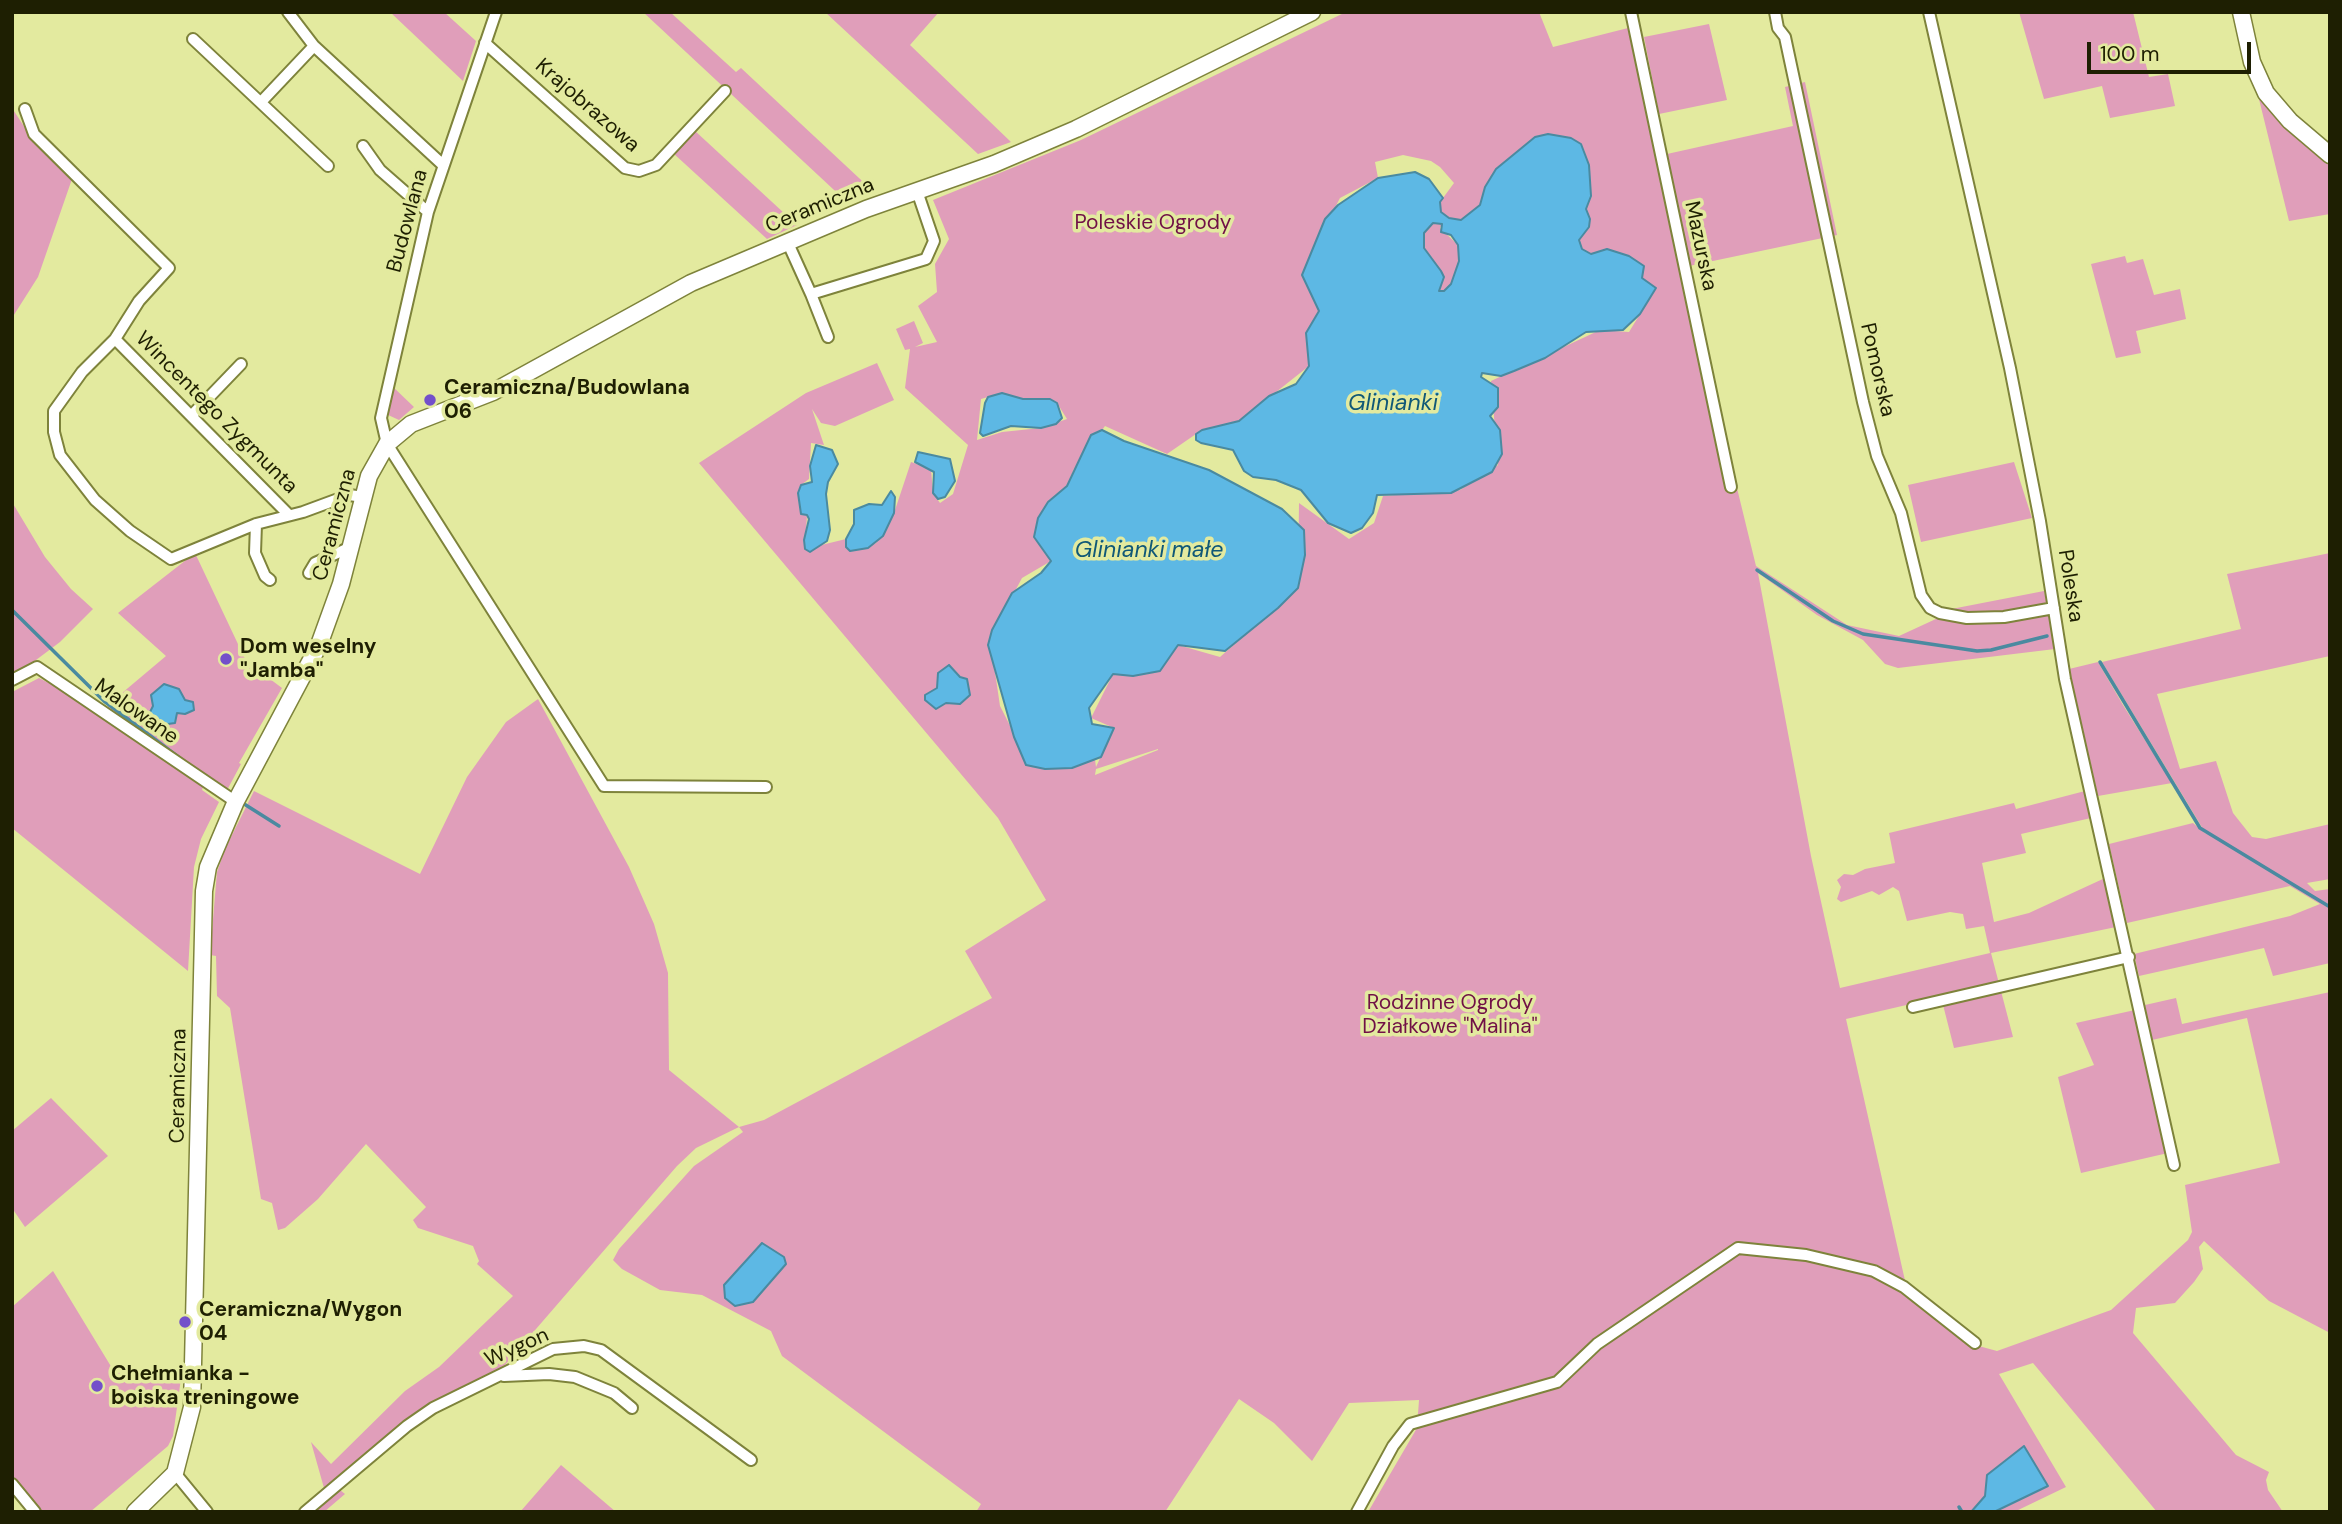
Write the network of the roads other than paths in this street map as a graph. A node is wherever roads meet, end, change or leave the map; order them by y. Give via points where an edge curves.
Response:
1 (288, 12) edge
2 (496, 12) edge
3 (1312, 12) edge
4 (1631, 12) edge
5 (1775, 12) edge
6 (1929, 12) edge
7 (2241, 12) edge
8 (193, 39) dead end
9 (485, 43) junction
10 (314, 46) junction
11 (725, 91) dead end
12 (262, 101) junction
13 (25, 109) dead end
14 (363, 146) dead end
15 (2330, 155) edge
16 (443, 165) junction
17 (328, 166) dead end
18 (917, 191) junction
19 (428, 212) junction
20 (787, 241) junction
21 (811, 294) junction
22 (828, 337) dead end
23 (115, 339) junction
24 (241, 365) dead end
25 (191, 415) junction
26 (387, 444) junction
27 (1731, 487) dead end
28 (364, 497) junction
29 (289, 514) junction
30 (256, 524) junction
31 (351, 547) junction
32 (309, 573) dead end
33 (270, 580) dead end
34 (2054, 608) junction
35 (12, 680) edge
36 (766, 787) dead end
37 (237, 800) junction
38 (2129, 957) junction
39 (1913, 1007) dead end
40 (2174, 1166) dead end
41 (1975, 1343) dead end
42 (498, 1376) junction
43 (632, 1408) dead end
44 (751, 1460) dead end
45 (175, 1473) junction
46 (12, 1485) edge
47 (35, 1512) edge
48 (135, 1512) edge
49 (207, 1512) edge
50 (305, 1512) edge
51 (1357, 1512) edge

1 - 10 street
2 - 9 street, Budowlana
3 - 18 street, Ceramiczna via 1076,129
4 - 27 street, Mazurska
5 - 34 street, Pomorska via 1785,37 1863,402 1877,456 1901,513 1921,596 1940,613 1967,618
6 - 34 street, Poleska via 2013,381
7 - 15 street via 2252,62 2266,93
8 - 12 street
9 - 11 street, Krajobrazowa via 625,168 639,171 656,166
9 - 16 street, Budowlana
10 - 12 street
10 - 16 street
12 - 17 street
13 - 23 street via 34,134 169,268 139,301
14 - 19 street via 380,170
16 - 19 street, Budowlana
18 - 20 street, Ceramiczna
18 - 21 street via 934,241 926,259
19 - 26 street, Budowlana via 383,406
20 - 21 street
20 - 26 street, Ceramiczna via 691,283 493,392 411,424
21 - 22 street
23 - 25 street, Wincentego Zygmunta
23 - 30 street via 82,372 54,411 60,455 95,500 171,559
24 - 25 street
25 - 29 street, Wincentego Zygmunta
26 - 28 street, Ceramiczna via 373,464
26 - 36 street via 604,786
28 - 29 street via 349,495
28 - 31 street, Ceramiczna
29 - 30 street
30 - 33 street via 255,553
31 - 32 street via 315,563
31 - 37 street, Ceramiczna via 319,645
34 - 38 street, Poleska via 2065,679
35 - 37 street, Malowane via 37,667
37 - 45 street, Ceramiczna via 214,847 204,891 193,1396
38 - 39 street
38 - 40 street, Poleska
41 - 51 street via 1904,1287 1874,1271 1806,1255 1738,1248 1597,1343 1557,1382 1410,1424
42 - 43 street via 575,1377 614,1394
42 - 44 street, Wygon via 554,1349 584,1346 601,1350
42 - 50 street, Wygon via 407,1426
45 - 48 street, Ceramiczna
45 - 49 street
46 - 47 street

